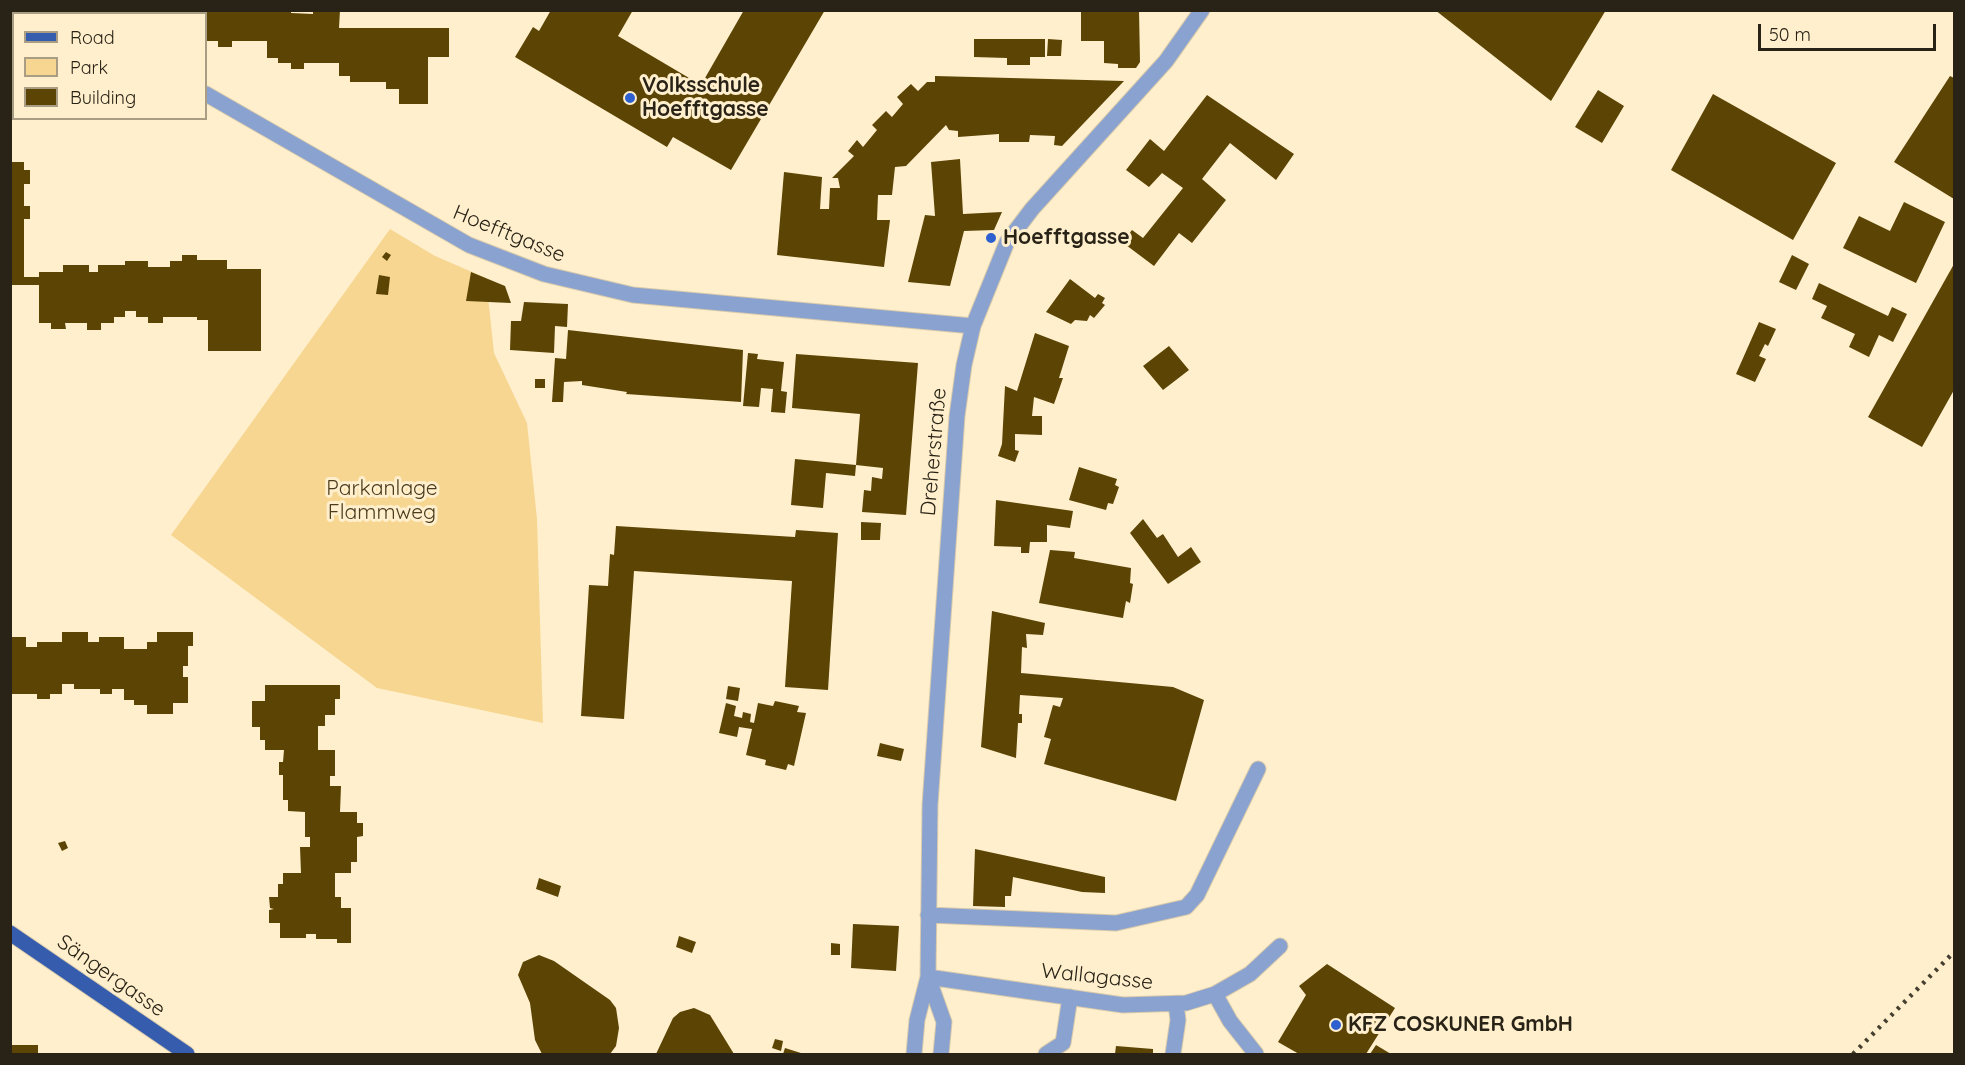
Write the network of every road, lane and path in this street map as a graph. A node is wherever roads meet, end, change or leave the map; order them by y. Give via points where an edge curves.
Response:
1 (1202, 10) edge
2 (207, 95) edge
3 (973, 327) junction
4 (1258, 769) dead end
5 (928, 915) junction
6 (10, 933) edge
7 (1280, 946) dead end
8 (928, 977) junction
9 (1215, 993) junction
10 (1070, 998) junction
11 (1176, 1004) junction
12 (187, 1054) edge
13 (914, 1054) edge
14 (941, 1054) edge
15 (1046, 1054) edge
16 (1173, 1054) edge
17 (1256, 1054) edge

1 - 3 street, Dreherstraße via 1166,61 1032,208 1007,242
2 - 3 street, Hoefftgasse via 469,245 544,274 633,295
3 - 5 street, Dreherstraße via 957,416 930,805
4 - 5 street via 1197,895 1186,907 1116,923
5 - 8 street, Dreherstraße
6 - 12 main road, Sängergasse
7 - 9 street, Wallagasse via 1250,974
8 - 10 street, Wallagasse
8 - 13 street, Dreherstraße via 917,1020
8 - 14 street, Dreherstraße via 944,1022
9 - 11 street, Wallagasse
9 - 17 street via 1230,1021
10 - 11 street, Wallagasse via 1123,1005
10 - 15 street via 1063,1043
11 - 16 street

